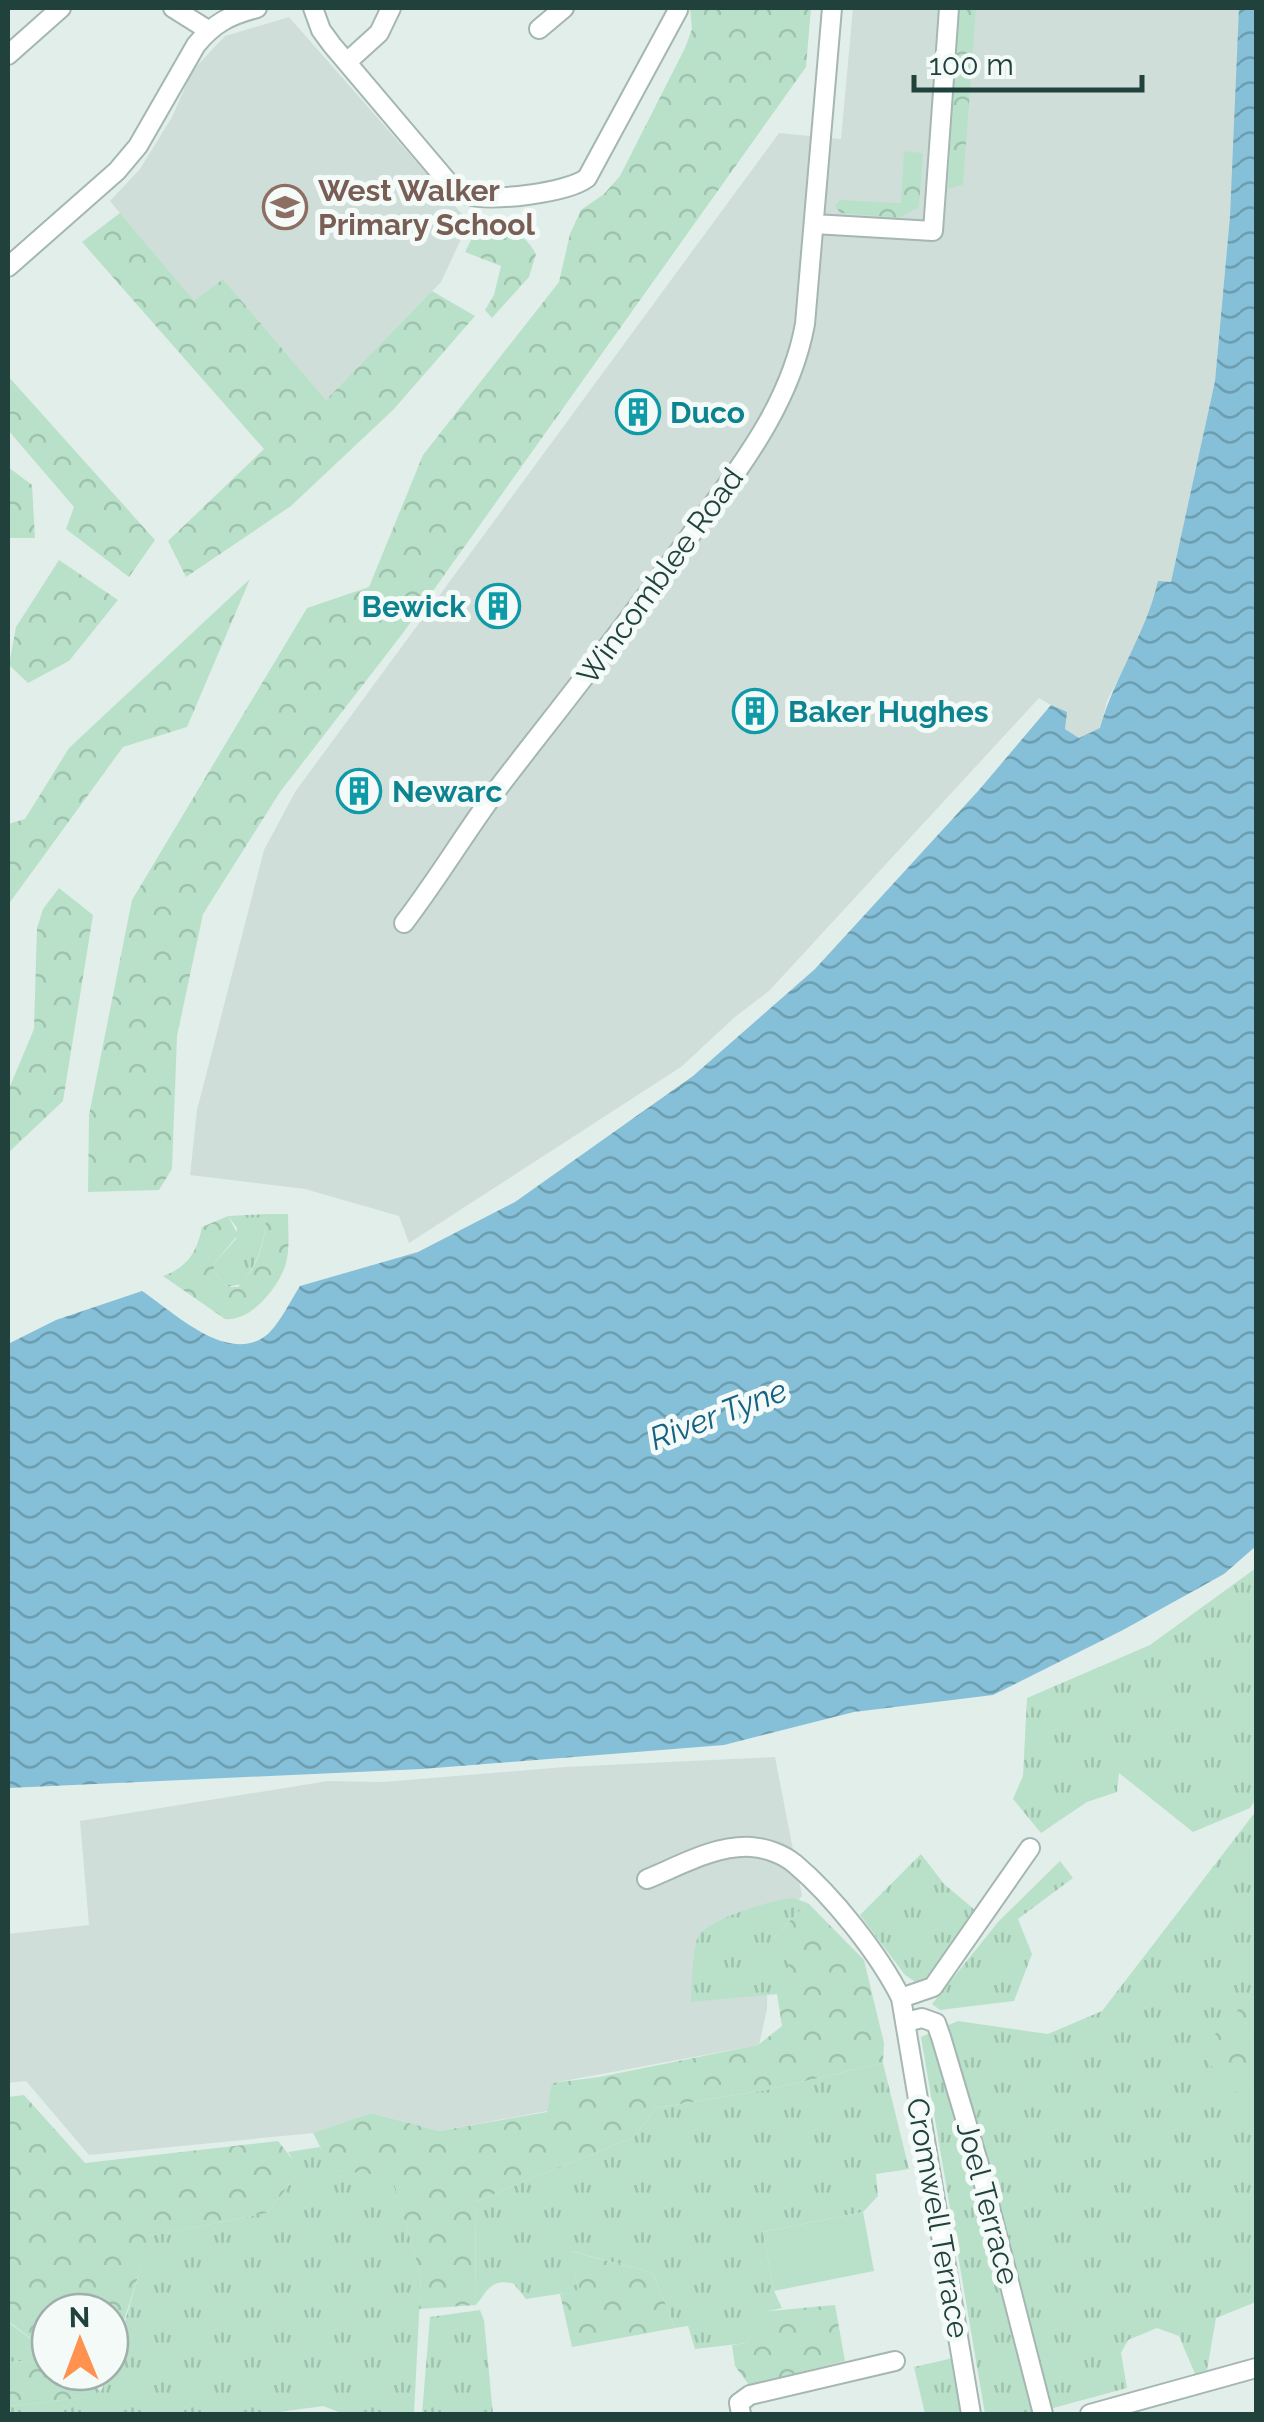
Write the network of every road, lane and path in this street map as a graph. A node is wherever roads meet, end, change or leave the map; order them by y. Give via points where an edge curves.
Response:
1 (61, 8) edge
2 (174, 8) edge
3 (257, 8) edge
4 (314, 8) edge
5 (391, 8) edge
6 (564, 8) edge
7 (832, 8) edge
8 (948, 8) edge
9 (678, 10) edge
10 (539, 29) dead end
11 (208, 30) junction
12 (8, 54) edge
13 (347, 62) junction
14 (814, 224) junction
15 (8, 267) edge
16 (404, 923) dead end
17 (1030, 1848) dead end
18 (647, 1879) dead end
19 (902, 1998) junction
20 (906, 2022) junction
21 (895, 2360) dead end
22 (1256, 2368) edge
23 (741, 2414) edge
24 (971, 2414) edge
25 (1043, 2414) edge
26 (1090, 2414) edge

1 - 12 street
2 - 11 street
3 - 11 street
4 - 13 street
5 - 13 street via 379,34
6 - 10 street
7 - 14 street, Wincomblee Road
8 - 14 street via 933,231
9 - 13 street via 592,170 561,189 482,197 457,190
11 - 15 street via 138,146
14 - 16 street, Wincomblee Road via 803,335 778,406 673,560
17 - 19 street via 933,1987
18 - 19 street via 728,1850 754,1848 785,1857 880,1960
19 - 20 street, Cromwell Terrace
20 - 24 street, Cromwell Terrace
20 - 25 street, Joel Terrace via 936,2023 942,2037
21 - 23 street via 750,2395 740,2403
22 - 26 street

